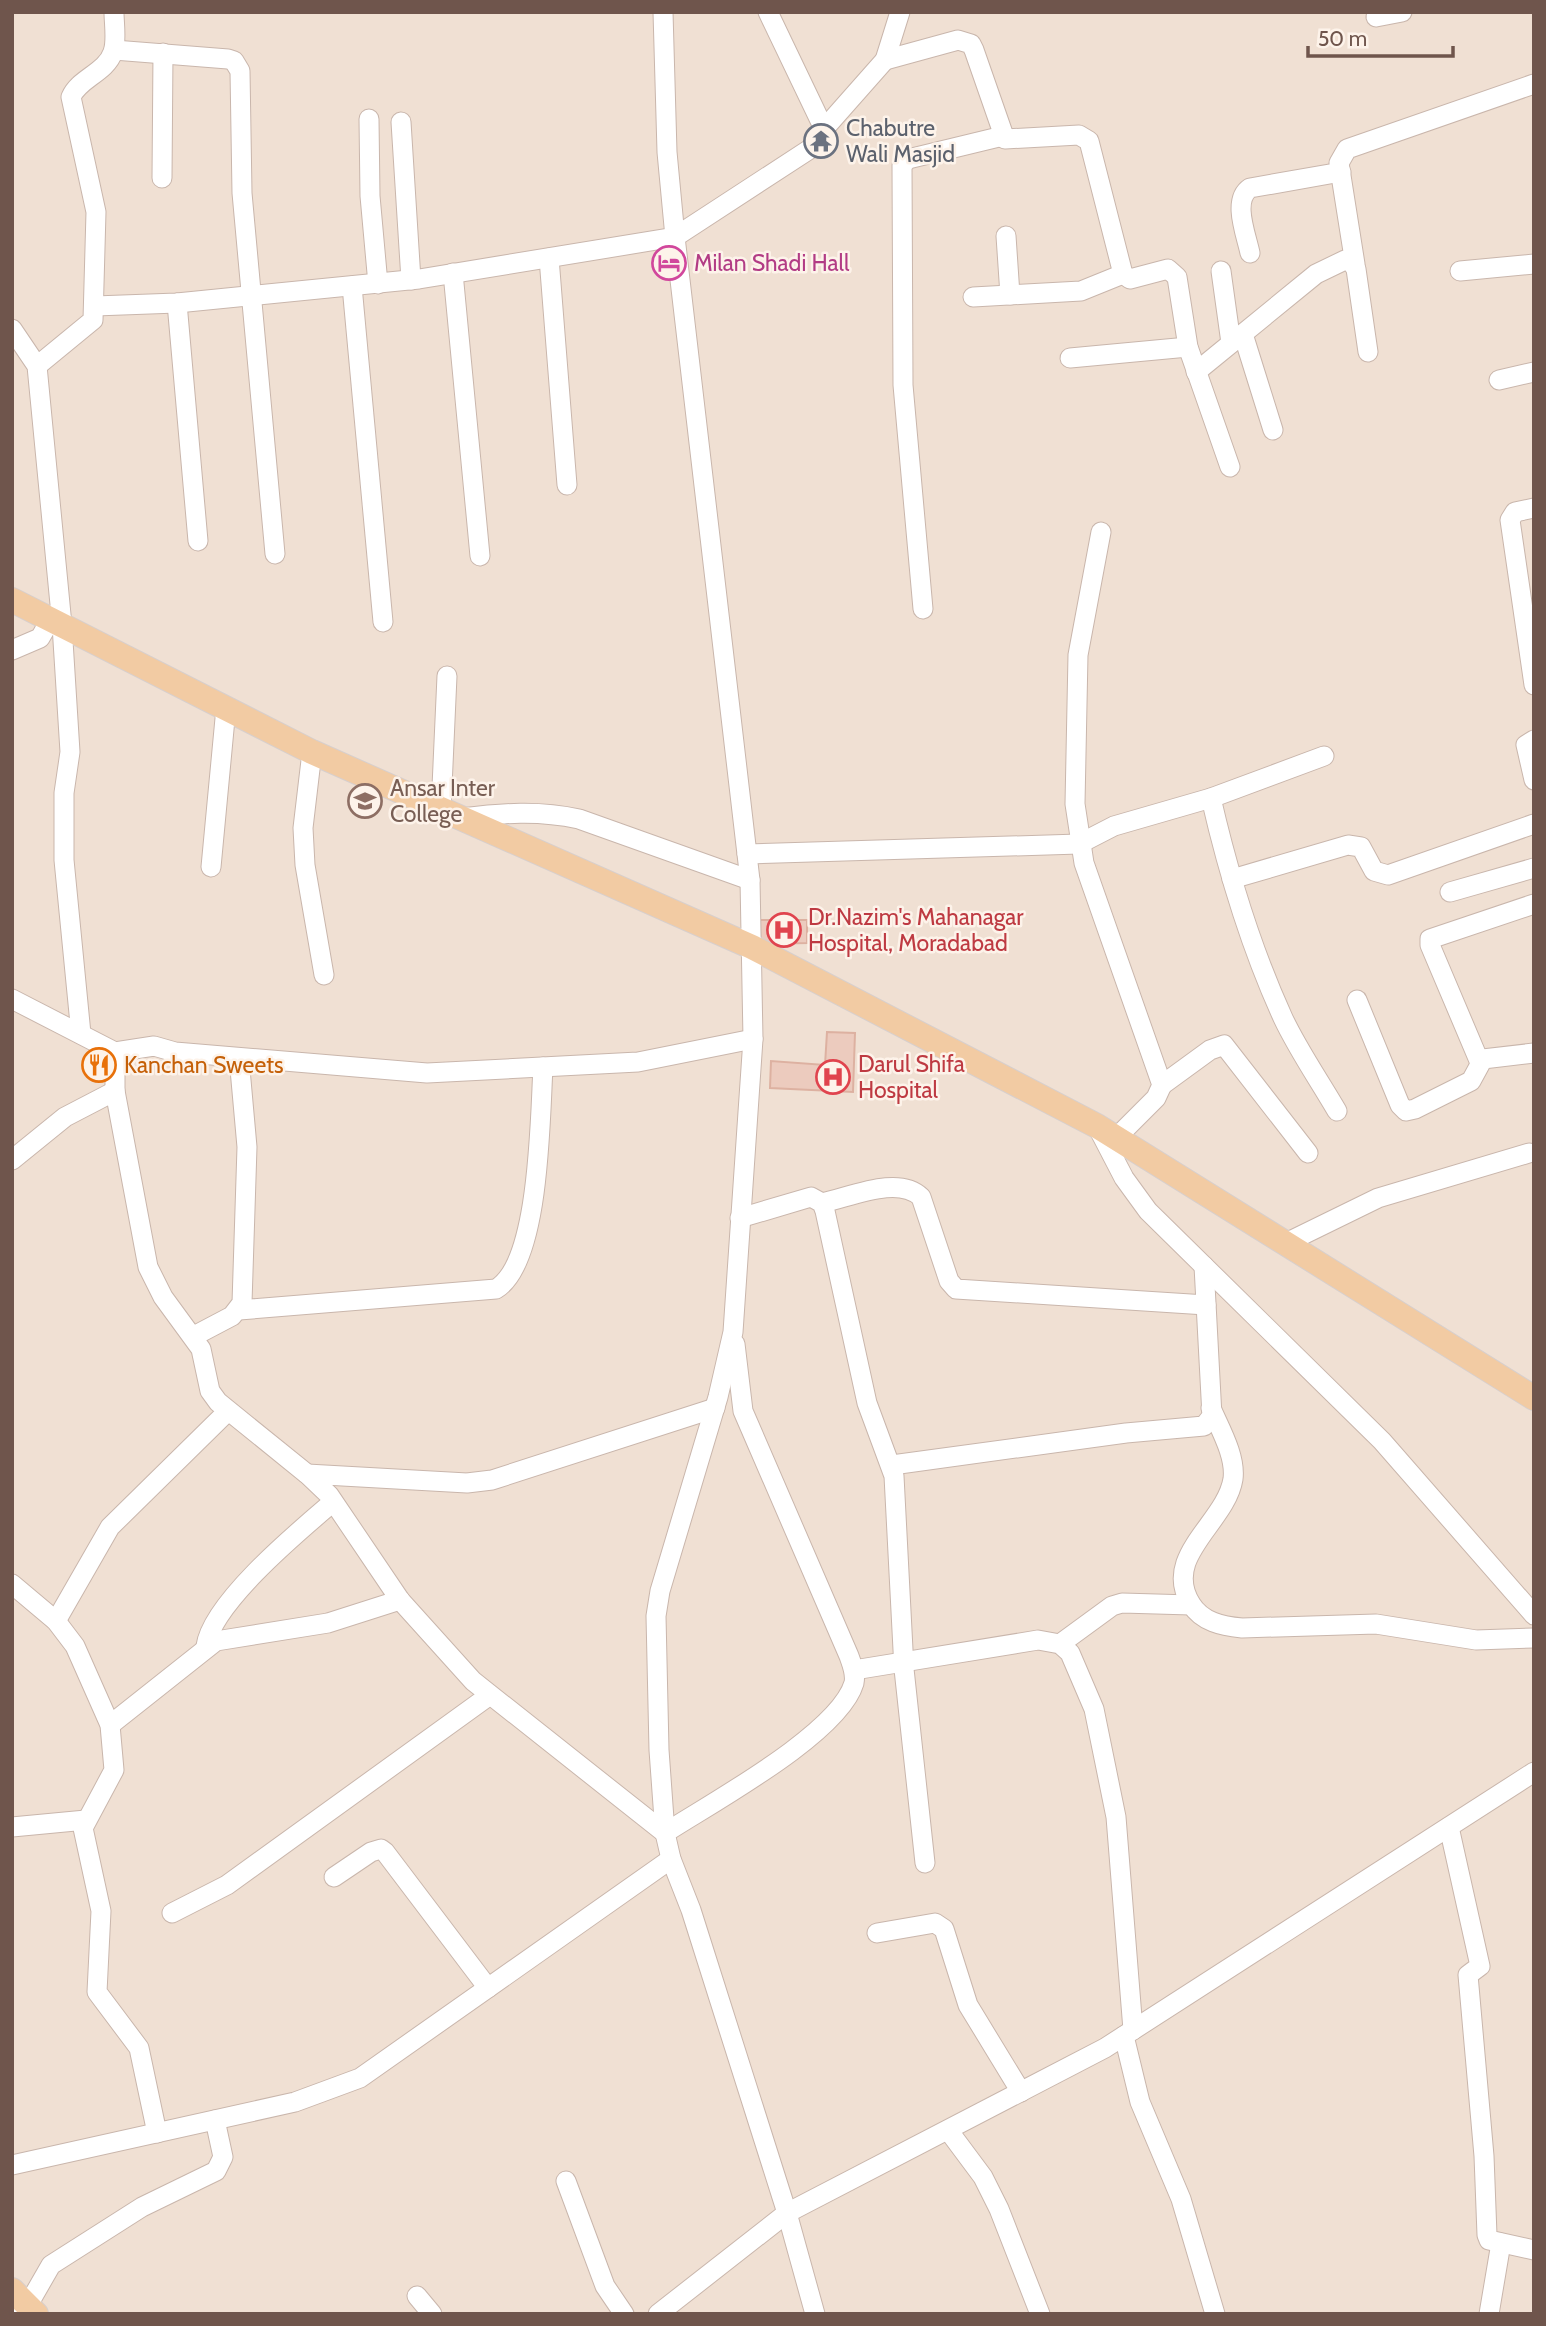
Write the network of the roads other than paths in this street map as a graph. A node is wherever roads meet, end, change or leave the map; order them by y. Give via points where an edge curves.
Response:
1 (114, 12) edge
2 (663, 12) edge
3 (768, 12) edge
4 (1402, 12) edge
5 (898, 13) edge
6 (1376, 17) dead end
7 (114, 50) junction
8 (163, 53) junction
9 (884, 60) junction
10 (1534, 84) edge
11 (369, 118) dead end
12 (401, 122) dead end
13 (824, 129) junction
14 (1003, 136) junction
15 (1340, 172) junction
16 (162, 178) dead end
17 (1006, 236) dead end
18 (675, 237) junction
19 (1250, 253) dead end
20 (549, 257) junction
21 (1354, 264) junction
22 (1534, 264) edge
23 (1221, 271) dead end
24 (1460, 271) dead end
25 (453, 273) junction
26 (1123, 274) junction
27 (411, 280) junction
28 (377, 284) junction
29 (352, 286) junction
30 (1010, 295) junction
31 (252, 296) junction
32 (973, 297) dead end
33 (177, 303) junction
34 (95, 306) junction
35 (12, 329) edge
36 (1237, 338) junction
37 (1188, 347) junction
38 (1368, 352) dead end
39 (1070, 358) dead end
40 (37, 366) junction
41 (1196, 372) junction
42 (1534, 372) edge
43 (1499, 380) dead end
44 (1273, 430) dead end
45 (1230, 467) dead end
46 (567, 485) dead end
47 (1534, 508) edge
48 (1101, 531) dead end
49 (198, 541) dead end
50 (275, 555) dead end
51 (480, 556) dead end
52 (12, 600) edge
53 (923, 609) dead end
54 (56, 622) junction
55 (383, 622) dead end
56 (12, 650) edge
57 (447, 676) dead end
58 (1534, 685) edge
59 (226, 708) junction
60 (1534, 740) edge
61 (312, 752) junction
62 (1324, 756) dead end
63 (1534, 780) edge
64 (1211, 798) junction
65 (451, 813) junction
66 (1534, 824) edge
67 (1079, 844) junction
68 (747, 854) junction
69 (211, 867) dead end
70 (1534, 868) edge
71 (1233, 878) junction
72 (750, 880) junction
73 (1450, 892) dead end
74 (1534, 904) edge
75 (752, 947) junction
76 (324, 975) dead end
77 (12, 999) edge
78 (1357, 1000) dead end
79 (81, 1034) junction
80 (753, 1039) junction
81 (115, 1052) junction
82 (1534, 1053) edge
83 (239, 1058) junction
84 (1479, 1063) junction
85 (543, 1067) junction
86 (1162, 1086) junction
87 (115, 1091) junction
88 (1337, 1111) dead end
89 (1106, 1132) junction
90 (1308, 1153) dead end
91 (1529, 1153) dead end
92 (12, 1160) edge
93 (822, 1203) junction
94 (740, 1218) junction
95 (1286, 1243) junction
96 (1204, 1266) junction
97 (1206, 1305) junction
98 (239, 1310) junction
99 (733, 1332) junction
100 (194, 1336) junction
101 (1534, 1398) edge
102 (715, 1408) junction
103 (1211, 1408) junction
104 (227, 1412) junction
105 (892, 1465) junction
106 (307, 1474) junction
107 (333, 1502) junction
108 (12, 1584) edge
109 (400, 1600) junction
110 (1191, 1605) junction
111 (1534, 1615) edge
112 (56, 1621) junction
113 (1534, 1638) edge
114 (1060, 1644) junction
115 (206, 1646) junction
116 (904, 1663) junction
117 (854, 1670) junction
118 (491, 1695) junction
119 (110, 1725) junction
120 (1534, 1772) edge
121 (86, 1820) junction
122 (1449, 1827) junction
123 (12, 1828) edge
124 (665, 1833) junction
125 (671, 1859) junction
126 (925, 1863) dead end
127 (334, 1877) dead end
128 (172, 1913) dead end
129 (877, 1933) dead end
130 (488, 1988) junction
131 (1128, 2033) junction
132 (1021, 2092) junction
133 (215, 2120) junction
134 (948, 2130) junction
135 (157, 2133) junction
136 (12, 2165) edge
137 (566, 2181) dead end
138 (787, 2213) junction
139 (1501, 2243) junction
140 (1534, 2250) edge
141 (417, 2296) dead end
142 (24, 2306) edge
143 (432, 2314) edge
144 (624, 2314) edge
145 (658, 2314) edge
146 (815, 2314) edge
147 (1040, 2314) edge
148 (1215, 2314) edge
149 (1489, 2314) edge

1 - 7 street
2 - 18 street
3 - 13 street
4 - 6 street
5 - 9 street
7 - 8 street
7 - 34 street via 71,97 96,212
8 - 16 street
8 - 31 street via 228,58 238,65 241,185
9 - 13 street
9 - 14 street via 958,40 971,44
10 - 15 street via 1354,145 1341,155
11 - 28 street
12 - 27 street
13 - 18 street via 813,147
14 - 26 street via 1010,140 1079,135 1089,141
14 - 53 street via 908,159 902,165 903,385
15 - 19 street via 1244,192 1240,202
15 - 21 street
17 - 30 street
18 - 20 street
18 - 68 street
20 - 25 street
20 - 46 street
21 - 36 street via 1345,260 1327,267
21 - 38 street
22 - 24 street
23 - 36 street
25 - 27 street
25 - 51 street
26 - 30 street via 1081,291
26 - 37 street via 1130,279 1168,269 1173,272
27 - 28 street
28 - 29 street
29 - 31 street
29 - 55 street
30 - 32 street
31 - 33 street
31 - 50 street
33 - 34 street
33 - 49 street
34 - 40 street via 93,320
35 - 40 street
36 - 41 street
36 - 44 street
37 - 39 street
37 - 41 street
40 - 54 street
41 - 45 street
42 - 43 street
47 - 58 street via 1515,512 1510,520
48 - 67 street via 1078,655 1074,804
52 - 54 main road
54 - 56 street via 40,639
54 - 59 main road
54 - 79 street via 69,752 64,860
57 - 65 street
59 - 61 main road
59 - 69 street
60 - 63 street via 1526,745
61 - 65 main road
61 - 76 street via 303,828
62 - 64 street
64 - 67 street via 1114,826
64 - 71 street
65 - 72 street via 521,811 579,819
65 - 75 main road
66 - 71 street via 1388,875 1374,871 1361,847 1348,845
67 - 68 street
67 - 86 street
68 - 72 street
70 - 73 street
71 - 88 street via 1284,1021
72 - 75 street
74 - 84 street via 1430,939
75 - 80 street
75 - 89 main road
77 - 79 street
78 - 84 street via 1406,1111 1471,1081
79 - 81 street
80 - 85 street via 638,1062
80 - 94 street
81 - 83 street via 154,1046
81 - 87 street
82 - 84 street via 1489,1056
83 - 85 street via 427,1073
83 - 98 street via 247,1147
85 - 98 street via 531,1214 517,1267 504,1284 496,1289
86 - 89 street via 1156,1098
86 - 90 street via 1210,1050 1224,1045
87 - 92 street via 65,1117
87 - 100 street via 148,1267 163,1297
89 - 95 main road
89 - 96 street via 1124,1178 1148,1210
91 - 95 street via 1378,1198
93 - 94 street via 811,1197
93 - 97 street via 898,1186 915,1191 949,1281 962,1291
93 - 105 street via 867,1403
94 - 99 street
95 - 101 main road
96 - 97 street
96 - 111 street via 1382,1441
97 - 103 street
98 - 100 street
99 - 102 street
99 - 117 street via 743,1411
100 - 104 street via 210,1391
102 - 106 street via 492,1480 467,1483
102 - 124 street via 656,1616
103 - 105 street via 1209,1422 1198,1428 1126,1433
103 - 110 street via 1234,1473 1182,1574
104 - 106 street
104 - 112 street via 110,1527
105 - 116 street
106 - 107 street
107 - 109 street
107 - 115 street via 227,1605 208,1633
108 - 112 street
109 - 115 street via 328,1623 231,1637
109 - 118 street
110 - 113 street via 1221,1626 1376,1624 1476,1640
110 - 114 street via 1122,1603
112 - 119 street via 75,1646
114 - 116 street via 1038,1640
114 - 131 street via 1082,1675 1094,1709 1116,1817
115 - 119 street
116 - 117 street
116 - 126 street
117 - 124 street via 855,1681 847,1698 830,1720
118 - 124 street
118 - 128 street via 226,1885
119 - 121 street via 114,1770
120 - 122 street
121 - 123 street
121 - 135 street via 83,1838 101,1911 97,1993 139,2048
122 - 131 street
122 - 139 street via 1480,1966 1468,1975 1487,2235
124 - 125 street
125 - 130 street
125 - 138 street
127 - 130 street via 381,1849
129 - 132 street via 935,1923 944,1929 968,2005
130 - 133 street via 360,2078 295,2102
131 - 132 street
131 - 148 street via 1140,2102 1181,2199
132 - 134 street
133 - 135 street
133 - 142 street via 223,2157 216,2171 142,2207 51,2265
134 - 138 street
134 - 147 street via 983,2177 999,2208
135 - 136 street
137 - 144 street via 605,2286
138 - 145 street
138 - 146 street
139 - 140 street
139 - 149 street
141 - 143 street

